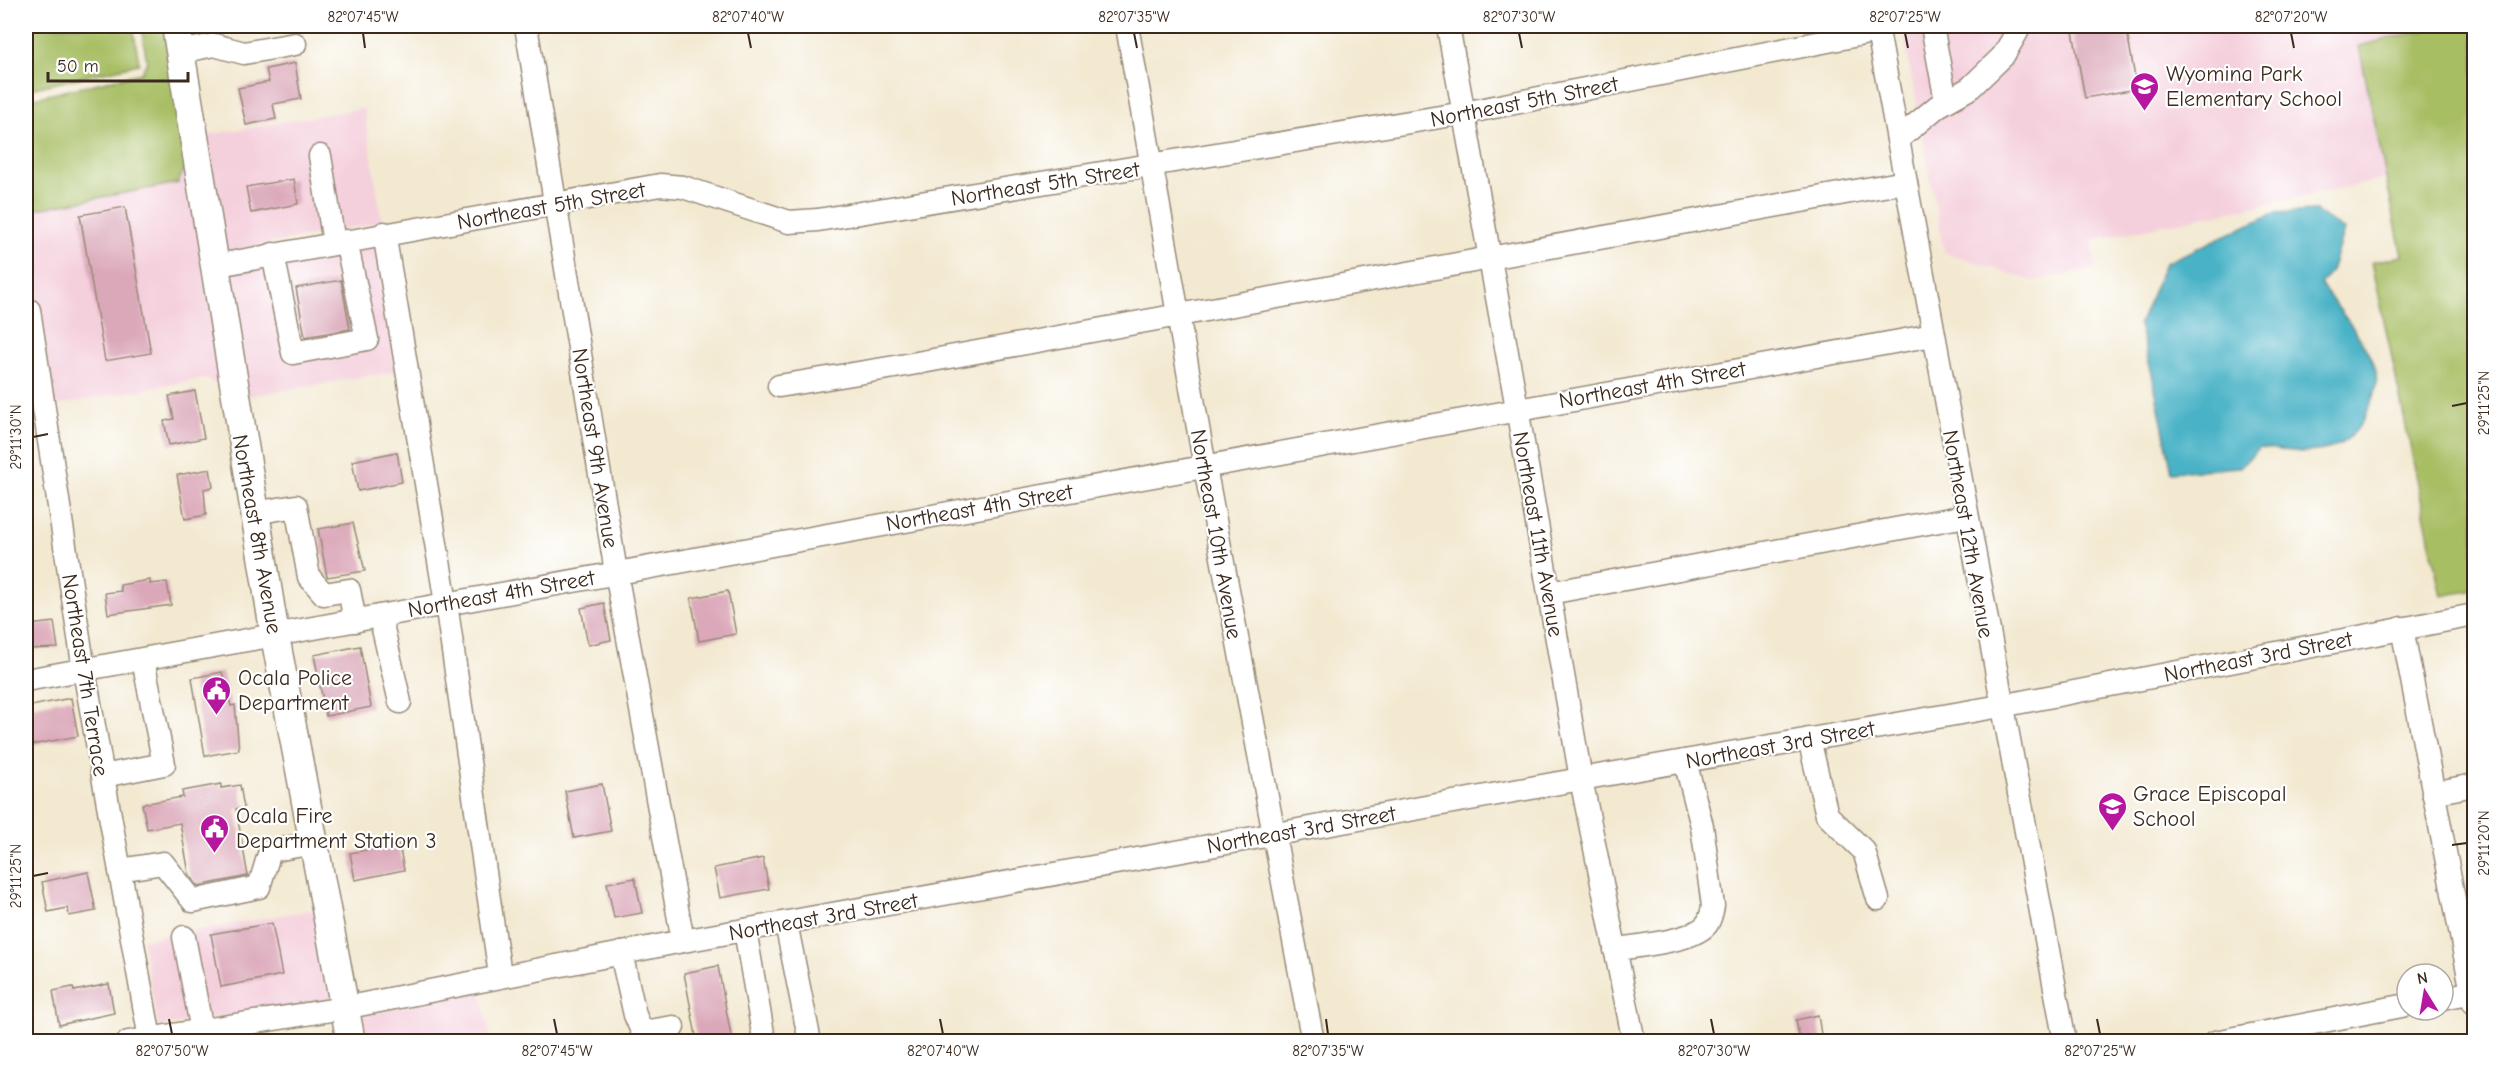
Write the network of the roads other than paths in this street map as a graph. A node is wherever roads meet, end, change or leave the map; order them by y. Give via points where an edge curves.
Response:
1 (526, 26) edge
2 (1127, 26) edge
3 (1448, 26) edge
4 (1932, 26) edge
5 (2016, 26) edge
6 (1878, 28) edge
7 (178, 39) edge
8 (295, 44) dead end
9 (1946, 101) junction
10 (1464, 113) junction
11 (1898, 138) junction
12 (320, 156) dead end
13 (1152, 165) junction
14 (1905, 182) junction
15 (556, 205) junction
16 (384, 233) junction
17 (340, 242) junction
18 (273, 254) junction
19 (1490, 257) junction
20 (213, 266) junction
21 (29, 310) dead end
22 (1178, 316) junction
23 (1933, 334) junction
24 (779, 386) dead end
25 (1517, 408) junction
26 (1204, 467) junction
27 (254, 513) junction
28 (1966, 516) junction
29 (616, 572) junction
30 (1549, 593) junction
31 (446, 603) junction
32 (2475, 615) edge
33 (380, 616) junction
34 (355, 621) junction
35 (2402, 628) junction
36 (275, 636) junction
37 (143, 660) junction
38 (84, 670) junction
39 (26, 681) edge
40 (400, 702) dead end
41 (2001, 706) junction
42 (1809, 739) junction
43 (1685, 761) junction
44 (103, 776) junction
45 (1581, 779) junction
46 (2475, 785) edge
47 (2433, 793) junction
48 (1273, 834) junction
49 (314, 843) junction
50 (120, 870) junction
51 (1878, 899) dead end
52 (786, 923) junction
53 (745, 930) junction
54 (184, 937) dead end
55 (683, 941) junction
56 (1615, 950) junction
57 (621, 953) junction
58 (500, 975) junction
59 (2474, 996) edge
60 (2455, 997) edge
61 (2395, 1007) edge
62 (344, 1008) junction
63 (673, 1027) dead end
64 (202, 1031) junction
65 (764, 1039) dead end
66 (139, 1040) edge
67 (351, 1041) edge
68 (810, 1041) edge
69 (1313, 1041) edge
70 (1634, 1041) edge
71 (2065, 1041) edge
72 (2215, 1041) edge

1 - 15 street, Northeast 9th Avenue
2 - 13 street, Northeast 10th Avenue
3 - 10 street, Northeast 11th Avenue
4 - 9 street
5 - 9 street via 2017,33 2003,56 1970,88
6 - 10 street, Northeast 5th Street
6 - 11 street, Northeast 12th Avenue
7 - 8 street via 244,53
7 - 20 main road, Northeast 8th Avenue
9 - 11 street
10 - 13 street, Northeast 5th Street
10 - 19 street, Northeast 11th Avenue
11 - 14 street, Northeast 12th Avenue
12 - 17 street
13 - 15 street, Northeast 5th Street via 789,222 683,187 660,185
13 - 22 street, Northeast 10th Avenue
14 - 19 street
14 - 23 street, Northeast 12th Avenue
15 - 16 street, Northeast 5th Street
15 - 29 street, Northeast 9th Avenue
16 - 17 street, Northeast 5th Street
16 - 31 street
17 - 18 street, Northeast 5th Street
17 - 18 street via 367,339 292,353
18 - 20 street, Northeast 5th Street
19 - 22 street
19 - 25 street, Northeast 11th Avenue
20 - 27 main road, Northeast 8th Avenue
21 - 38 street, Northeast 7th Terrace
22 - 24 street
22 - 26 street, Northeast 10th Avenue
23 - 25 street, Northeast 4th Street
23 - 28 street, Northeast 12th Avenue
25 - 26 street, Northeast 4th Street
25 - 30 street, Northeast 11th Avenue
26 - 29 street, Northeast 4th Street
26 - 48 street, Northeast 10th Avenue
27 - 34 street via 296,506 309,577 324,594 349,591
27 - 36 main road, Northeast 8th Avenue
28 - 30 street
28 - 41 street, Northeast 12th Avenue
29 - 31 street, Northeast 4th Street
29 - 55 street, Northeast 9th Avenue
30 - 45 street, Northeast 11th Avenue
31 - 33 street, Northeast 4th Street
31 - 58 street
32 - 35 street, Northeast 3rd Street
33 - 34 street, Northeast 4th Street
33 - 40 street
34 - 36 street, Northeast 4th Street
35 - 41 street, Northeast 3rd Street
35 - 47 street
36 - 37 street, Northeast 4th Street
36 - 49 main road, Northeast 8th Avenue
37 - 38 street, Northeast 4th Street
37 - 44 street via 164,764
38 - 39 street, Northeast 4th Street
38 - 44 street, Northeast 7th Terrace
41 - 42 street, Northeast 3rd Street
41 - 71 street, Northeast 12th Avenue
42 - 43 street, Northeast 3rd Street
42 - 51 street via 1827,815 1864,851
43 - 45 street, Northeast 3rd Street
43 - 56 street via 1703,836 1711,916 1703,927 1686,936
44 - 50 street, Northeast 7th Terrace
45 - 48 street, Northeast 3rd Street
45 - 56 street, Northeast 11th Avenue
46 - 47 street
47 - 59 street
48 - 52 street, Northeast 3rd Street
48 - 69 street, Northeast 10th Avenue
49 - 50 street via 270,851 259,887 193,901 163,863
49 - 62 main road, Northeast 8th Avenue
50 - 66 street, Northeast 7th Terrace
52 - 53 street, Northeast 3rd Street
52 - 68 street
53 - 55 street, Northeast 3rd Street
53 - 65 street
54 - 64 street
55 - 57 street, Northeast 3rd Street
56 - 70 street, Northeast 11th Avenue
57 - 58 street, Northeast 3rd Street
57 - 63 street via 640,1029
58 - 62 street, Northeast 3rd Street
59 - 60 street
61 - 72 street
62 - 64 street, Northeast 3rd Street
62 - 67 main road, Northeast 8th Avenue
64 - 66 street, Northeast 3rd Street

